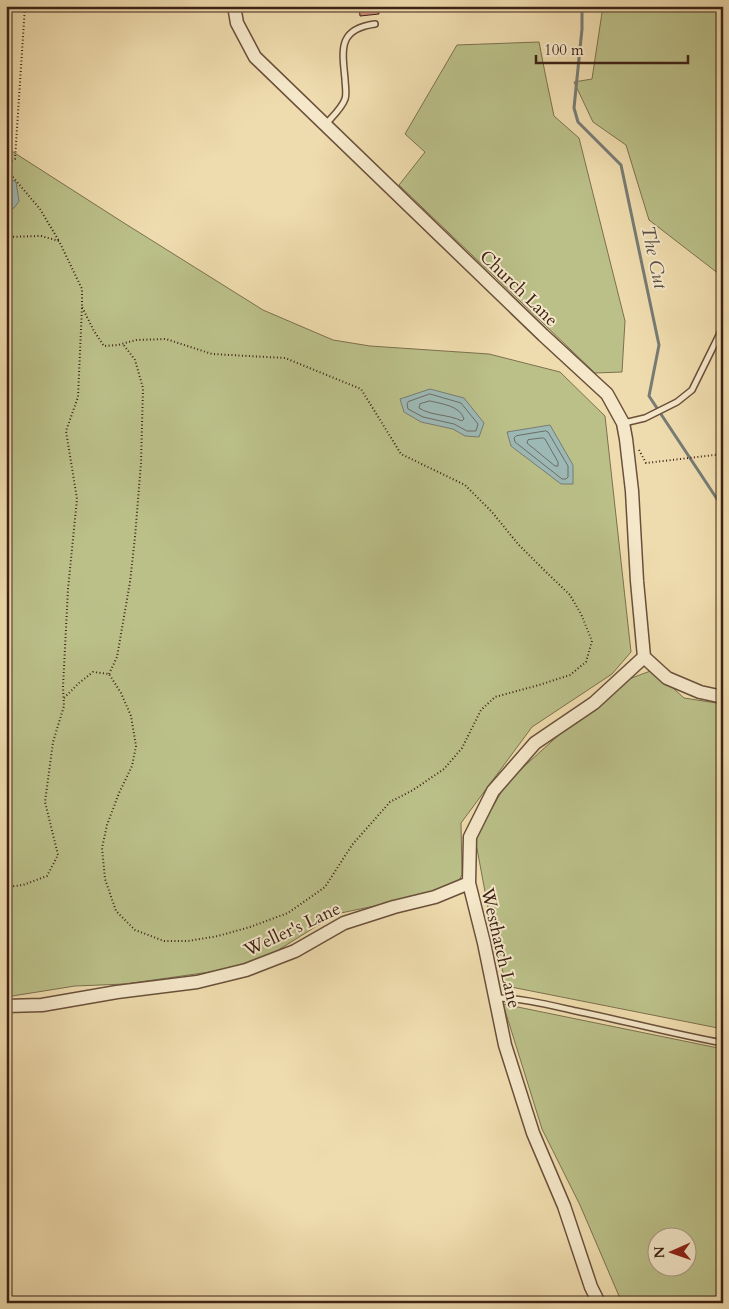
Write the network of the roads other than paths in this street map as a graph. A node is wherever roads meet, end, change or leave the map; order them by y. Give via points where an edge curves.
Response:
1 (234, 6) edge
2 (375, 24) dead end
3 (325, 124) junction
4 (723, 327) edge
5 (623, 423) junction
6 (644, 657) junction
7 (723, 697) edge
8 (469, 883) junction
9 (495, 998) junction
10 (6, 1006) edge
11 (723, 1043) edge
12 (599, 1303) edge

1 - 3 street, Church Lane via 237,23 255,57
2 - 3 lane via 354,30 347,38 342,50 345,99
3 - 5 street, Church Lane via 607,394
4 - 5 lane via 692,390 677,402 645,418
5 - 6 street, Church Lane via 632,491
6 - 7 street via 667,678 700,692
6 - 8 street, Westhatch Lane via 594,703 535,743 493,791 470,837
8 - 9 street, Westhatch Lane
8 - 10 street, Weller's Lane via 435,897 344,923 295,951 246,970 198,982
9 - 11 lane via 564,1008
9 - 12 street, Westhatch Lane via 505,1045 533,1132 564,1206 590,1287

